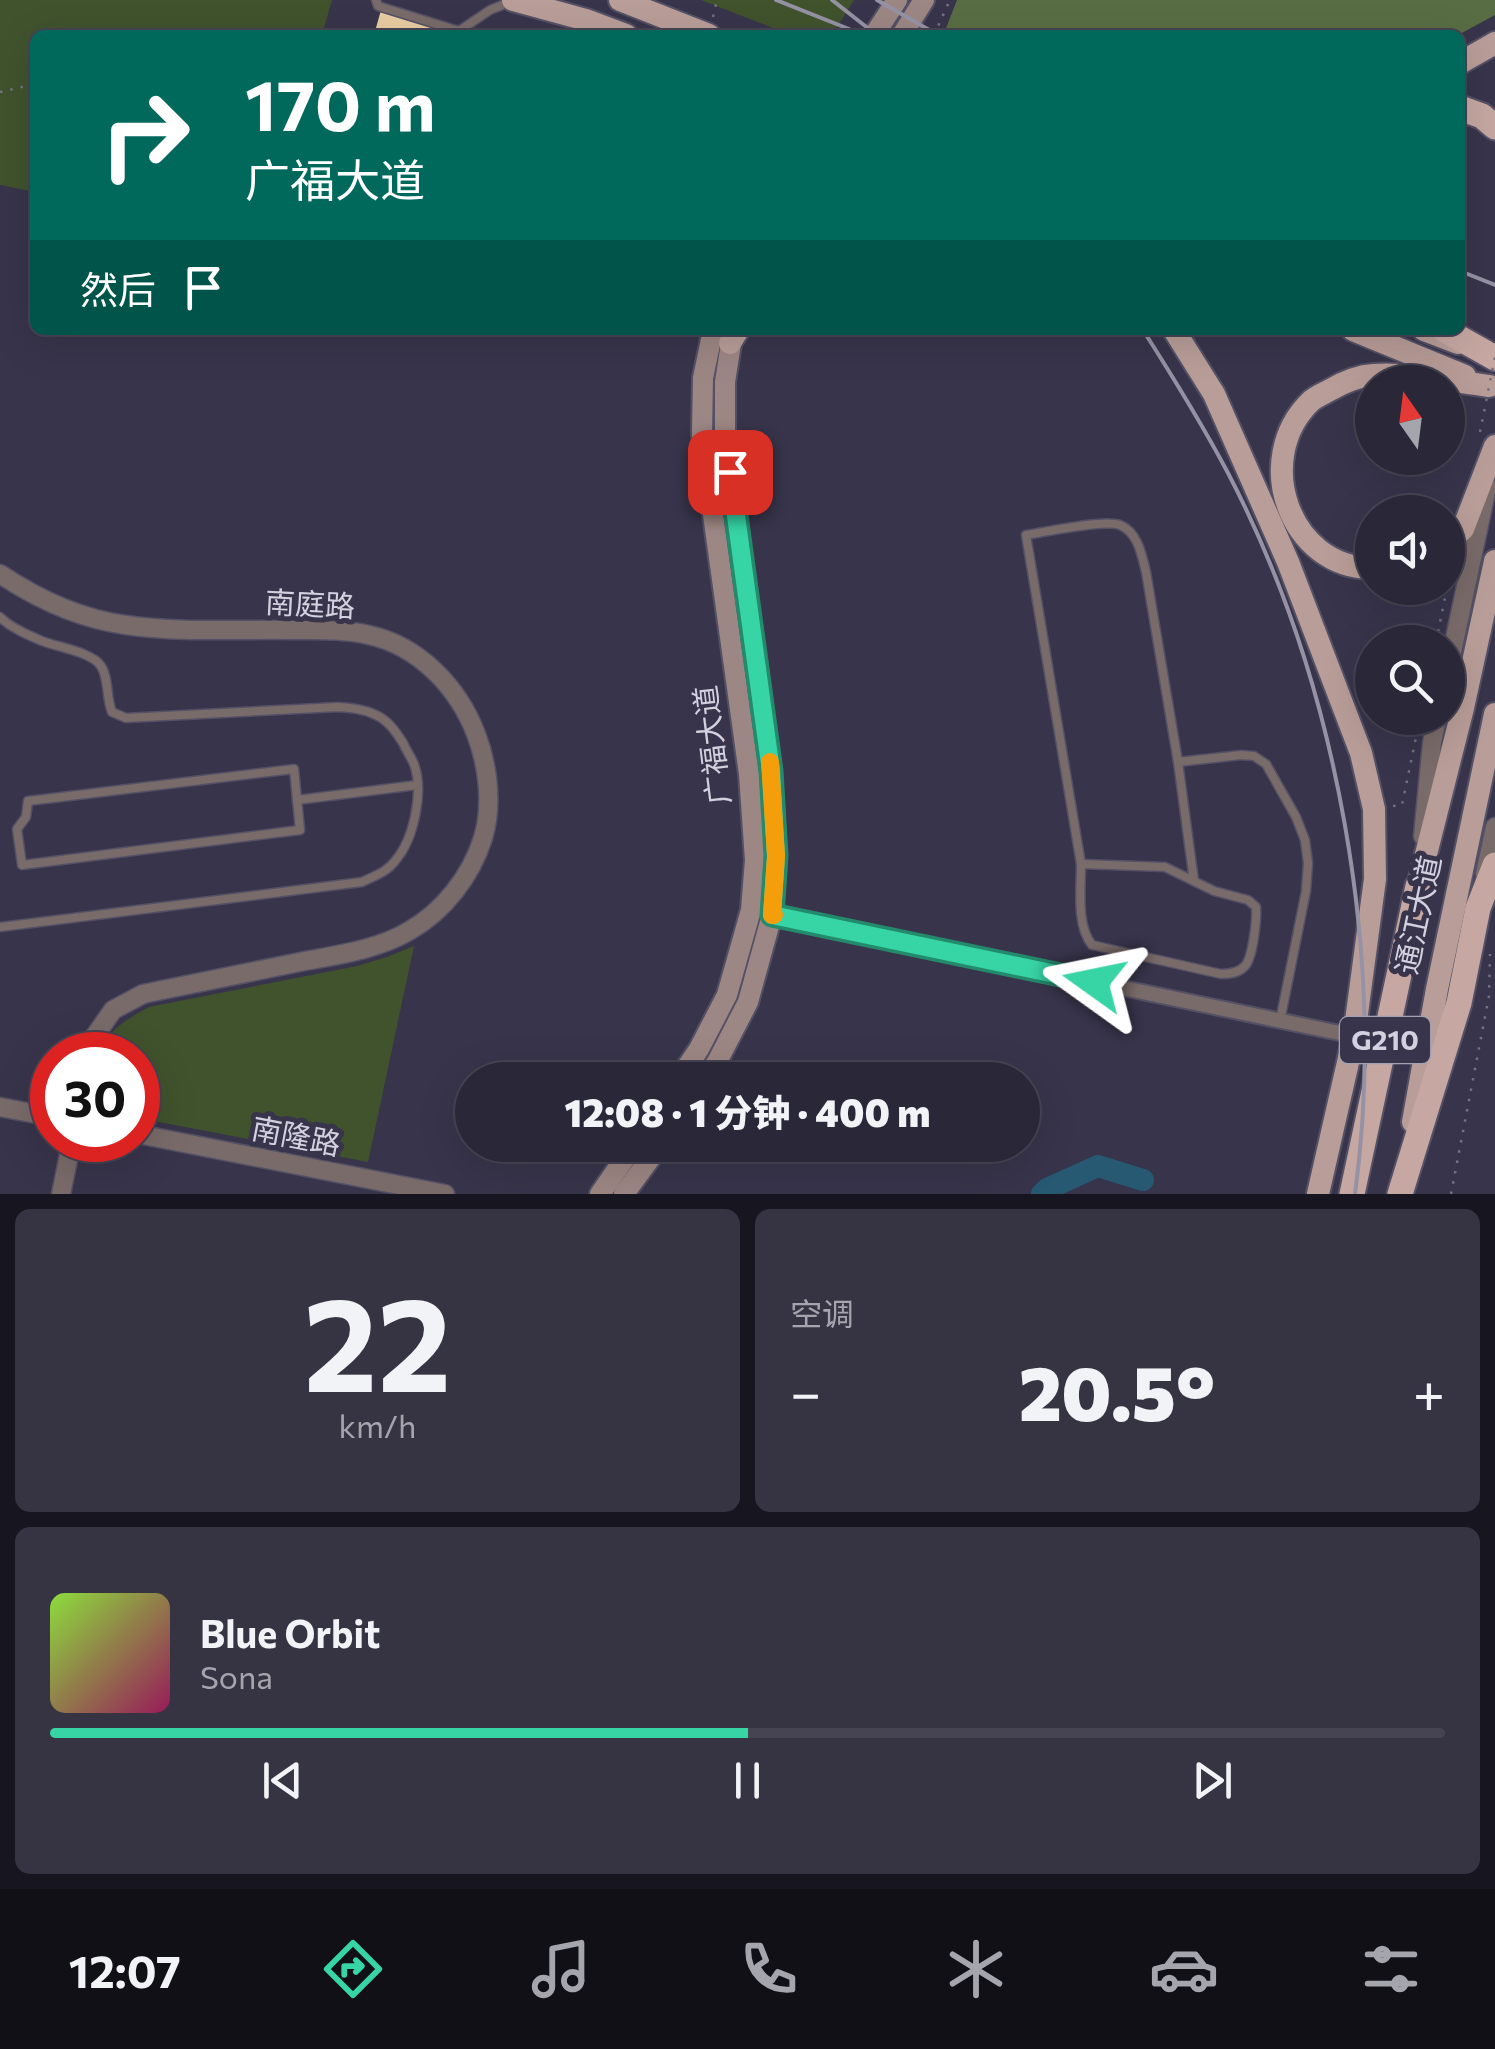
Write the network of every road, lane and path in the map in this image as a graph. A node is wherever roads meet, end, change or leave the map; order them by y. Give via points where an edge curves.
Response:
1 (376, 0) edge
2 (514, 0) edge
3 (620, 0) edge
4 (717, 0) edge
5 (897, 0) edge
6 (924, 0) edge
7 (950, 0) edge
8 (711, 26) edge
9 (456, 30) edge
10 (460, 30) edge
11 (613, 30) edge
12 (877, 30) edge
13 (905, 30) edge
14 (936, 30) edge
15 (1495, 43) edge
16 (1465, 60) edge
17 (30, 85) edge
18 (0, 92) edge
19 (1465, 110) edge
20 (1495, 127) edge
21 (727, 335) edge
22 (728, 335) edge
23 (1177, 335) edge
24 (1365, 335) edge
25 (1437, 335) edge
26 (1453, 335) edge
27 (1492, 356) edge
28 (1492, 387) edge
29 (1490, 443) edge
30 (1465, 520) edge
31 (1495, 562) edge
32 (1355, 566) edge
33 (0, 574) edge
34 (0, 617) edge
35 (1456, 625) edge
36 (1495, 714) edge
37 (1416, 735) edge
38 (1434, 735) edge
39 (1178, 762) junction
40 (416, 785) junction
41 (297, 800) junction
42 (1374, 809) junction
43 (1495, 827) edge
44 (1081, 864) junction
45 (1495, 865) edge
46 (1194, 881) junction
47 (1418, 886) junction
48 (1478, 908) junction
49 (772, 915) junction
50 (0, 928) edge
51 (1490, 939) dead end
52 (1280, 1021) junction
53 (98, 1032) edge
54 (1354, 1036) junction
55 (690, 1062) edge
56 (715, 1062) edge
57 (0, 1107) edge
58 (30, 1113) edge
59 (160, 1138) edge
60 (68, 1162) edge
61 (622, 1162) edge
62 (648, 1162) edge
63 (1401, 1192) edge
64 (62, 1194) edge
65 (445, 1194) edge
66 (600, 1194) edge
67 (624, 1194) edge
68 (1318, 1194) edge
69 (1352, 1194) edge
70 (1450, 1194) edge

1 - 9 lane
2 - 10 lane
2 - 11 main road
3 - 8 main road
4 - 8 path
5 - 12 main road
6 - 13 main road
7 - 14 path
15 - 16 main road
17 - 18 path
19 - 20 highway
21 - 55 main road, 广福大道 via 702,378 702,436 756,860 751,910 727,995
22 - 49 main road, 广福大道 via 725,435 771,771
23 - 42 main road via 1214,394 1288,562 1361,753
24 - 28 main road
25 - 27 main road
26 - 27 highway
27 - 29 path, bridge
28 - 32 main road via 1372,374 1311,401 1283,445 1288,508 1313,545
29 - 30 main road
29 - 35 street
31 - 47 main road, 通江大道
33 - 53 street, 南庭路 via 59,607 125,625 370,635 407,650 443,678 468,714 484,756 484,835 470,872 409,931 366,948 143,994 113,1010
34 - 40 lane via 102,666 112,712 126,718 338,707 380,716 406,748
36 - 63 main road, 通江大道
37 - 42 path via 1402,805
38 - 47 street, 通江大道 / G210
39 - 44 lane via 1140,548 1120,525 1026,535
39 - 46 lane
39 - 52 lane via 1254,756 1266,764 1305,840 1306,891
40 - 41 lane
40 - 50 lane via 407,842 395,862 362,882
41 - 41 lane via 300,830 22,865 17,829 28,801 294,770
42 - 54 main road via 1375,880
43 - 48 street, 通江大道
44 - 46 lane via 1166,867
44 - 46 lane via 1081,908 1092,945 1233,974 1249,958 1256,906
45 - 48 highway, G210
47 - 69 highway, 通江大道 / G210
48 - 63 highway, 通江大道 / G210 via 1459,1003
49 - 52 street
49 - 56 main road, 广福大道 via 748,1002
51 - 70 path via 1489,996
52 - 54 street
54 - 68 main road
57 - 58 street
59 - 65 street, 南隆路
60 - 64 street
61 - 66 main road
62 - 67 main road

